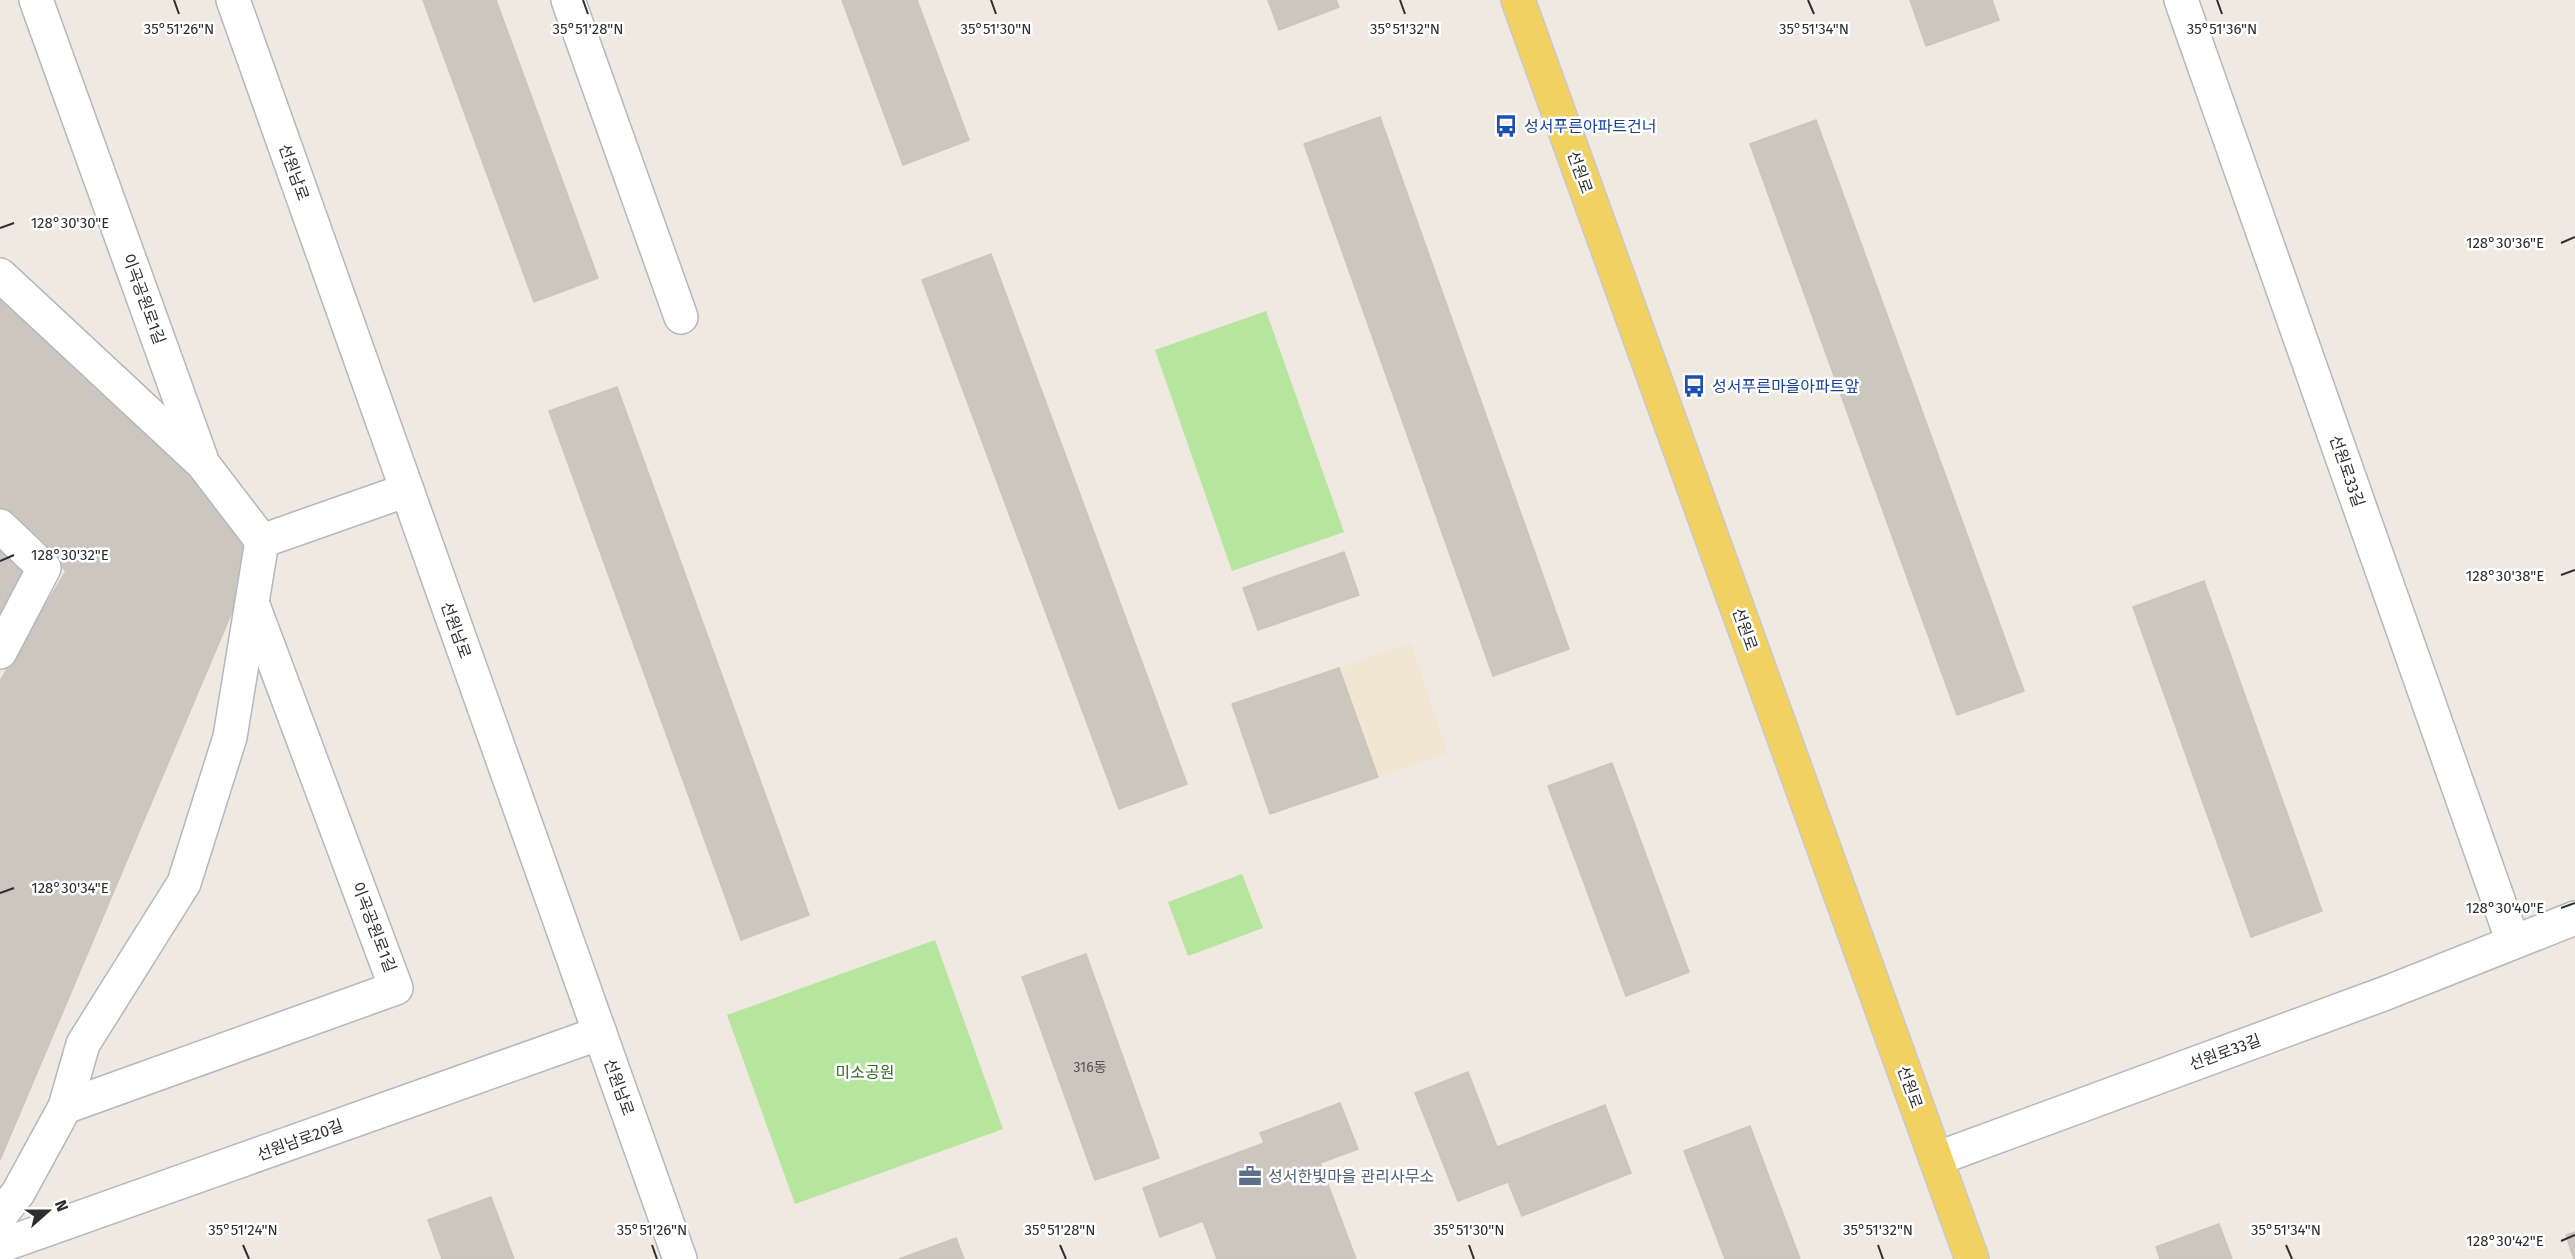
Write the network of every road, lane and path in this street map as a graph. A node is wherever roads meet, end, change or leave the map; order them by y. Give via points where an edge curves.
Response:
1 (36, 0) edge
2 (233, 0) edge
3 (568, 0) edge
4 (1518, 0) edge
5 (2181, 0) edge
6 (0, 275) edge
7 (681, 317) dead end
8 (203, 464) junction
9 (407, 490) junction
10 (0, 526) edge
11 (262, 541) junction
12 (253, 604) junction
13 (0, 652) edge
14 (2575, 918) edge
15 (2513, 942) junction
16 (600, 1033) junction
17 (65, 1107) junction
18 (1936, 1159) junction
19 (0, 1216) edge
20 (0, 1246) edge
21 (680, 1259) edge
22 (1972, 1259) edge

1 - 8 street, 이곡공원로1길
2 - 9 street, 선원남로
3 - 7 street
4 - 18 main road, 선원로
5 - 15 street, 선원로33길
6 - 8 street, 이곡공원로1길
8 - 11 street, 이곡공원로1길
9 - 11 street
9 - 16 street, 선원남로
10 - 13 street via 44,568
11 - 12 street, 이곡공원로1길
12 - 17 street, 이곡공원로1길 via 230,737 184,883 83,1044
12 - 17 street, 이곡공원로1길 via 396,987
14 - 15 street, 선원로33길
15 - 18 street, 선원로33길 via 2386,993
16 - 20 street, 선원남로20길
16 - 21 street, 선원남로
17 - 19 street, 이곡공원로1길 via 18,1193
18 - 22 main road, 선원로

